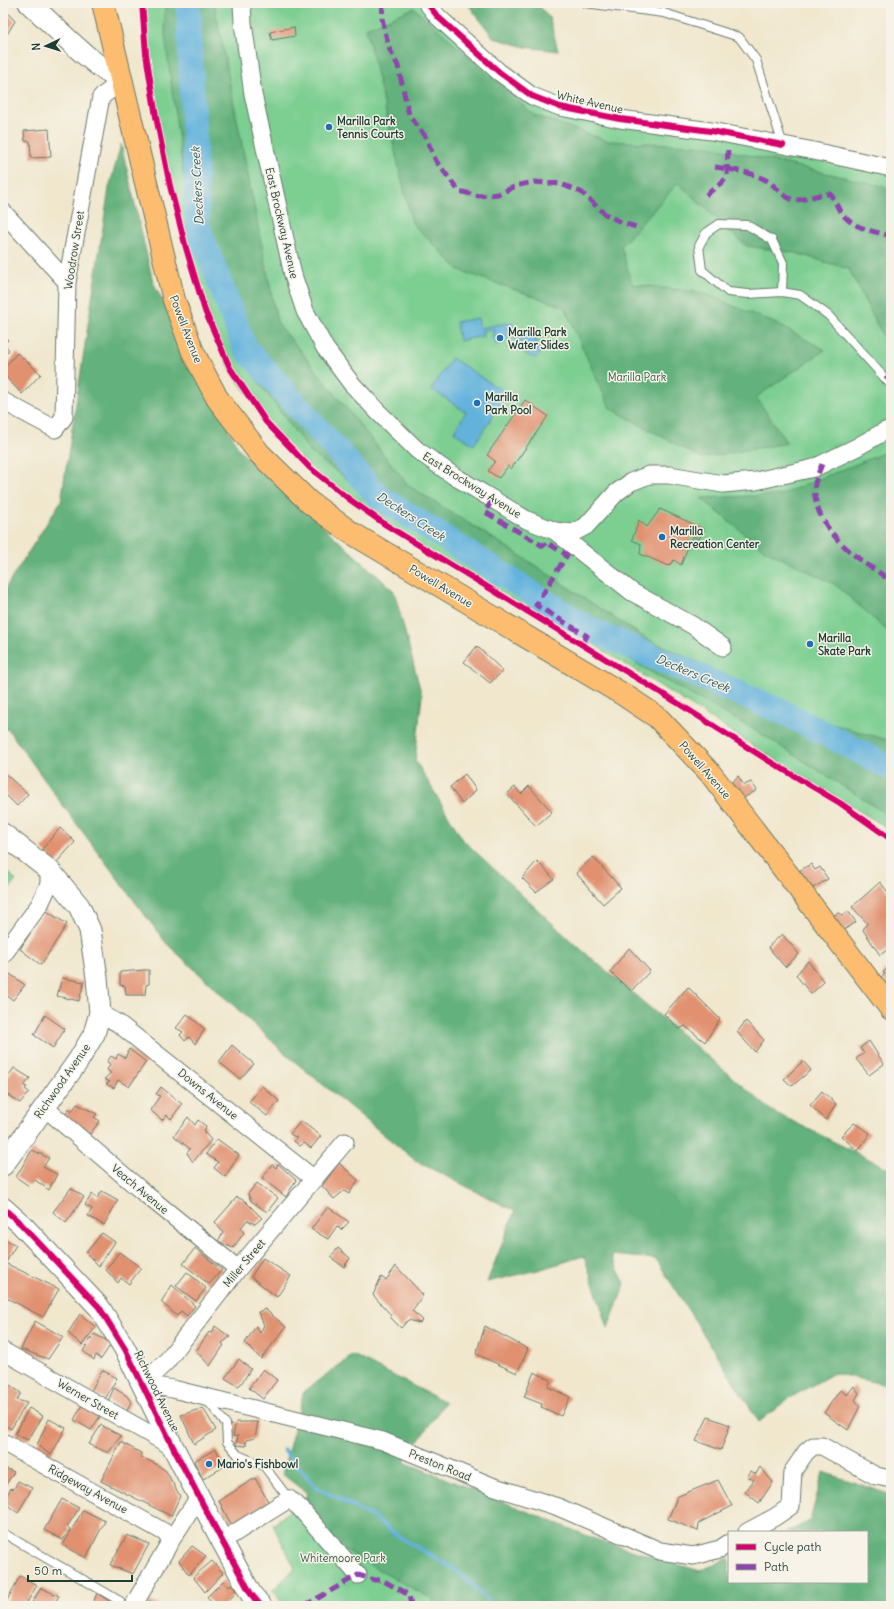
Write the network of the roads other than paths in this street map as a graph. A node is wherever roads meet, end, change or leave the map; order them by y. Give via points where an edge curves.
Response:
1 (29, 3) edge
2 (103, 3) edge
3 (242, 3) edge
4 (427, 3) edge
5 (585, 3) edge
6 (122, 81) junction
7 (783, 145) junction
8 (891, 168) edge
9 (3, 212) edge
10 (67, 282) junction
11 (782, 292) junction
12 (891, 385) edge
13 (3, 401) edge
14 (891, 429) edge
15 (555, 531) junction
16 (723, 647) dead end
17 (3, 834) edge
18 (49, 870) junction
19 (3, 955) edge
20 (891, 1009) edge
21 (100, 1013) junction
22 (44, 1107) junction
23 (345, 1142) dead end
24 (3, 1165) edge
25 (314, 1179) junction
26 (3, 1208) edge
27 (238, 1269) junction
28 (3, 1351) edge
29 (143, 1384) junction
30 (204, 1396) junction
31 (3, 1442) edge
32 (173, 1448) junction
33 (891, 1480) edge
34 (198, 1497) junction
35 (289, 1499) junction
36 (749, 1531) edge
37 (3, 1533) edge
38 (172, 1537) junction
39 (222, 1541) junction
40 (728, 1544) edge
41 (358, 1575) dead end
42 (126, 1603) edge
43 (262, 1606) edge

1 - 6 street via 86,56
2 - 6 main road, Powell Avenue
3 - 15 street, East Brockway Avenue via 253,94 293,275 305,311 325,348 357,389 416,450 492,500 527,520
4 - 7 street, White Avenue via 438,17 494,67 532,96 560,107 620,119 711,131
5 - 7 lane via 664,13 739,37 756,60
6 - 10 street, Woodrow Street via 101,97
6 - 20 main road, Powell Avenue via 174,300 193,352 217,398 259,453 309,502 350,532 657,717 710,773
7 - 8 street, White Avenue
9 - 10 street
10 - 13 street, Woodrow Street via 64,417 55,429
11 - 11 lane via 728,292 702,270 699,246 706,233 719,224 747,225 772,240 783,263
11 - 12 lane via 800,295 828,315
14 - 15 street, East Brockway Avenue via 814,468 756,481 724,484 669,475 649,475 630,482 616,493 586,526 573,533
15 - 16 street via 632,592 692,625
17 - 18 street, Richwood Avenue
18 - 19 street via 49,884 40,904
18 - 21 street, Richwood Avenue via 79,906 90,930
21 - 22 street, Richwood Avenue via 94,1034 82,1056
21 - 25 street, Downs Avenue via 119,1024
22 - 24 street, Richwood Avenue
22 - 27 street, Veach Avenue
23 - 25 street, Miller Street
25 - 27 street, Miller Street
26 - 29 street, Richwood Avenue via 99,1307
27 - 29 street, Miller Street via 166,1362
28 - 32 street, Werner Street
29 - 30 street, Preston Road
29 - 32 street, Richwood Avenue
30 - 35 lane via 226,1424 227,1442 238,1455 264,1466
30 - 40 street, Preston Road via 383,1442 492,1486 558,1507 660,1551 693,1556 720,1549
31 - 38 street, Ridgeway Avenue
32 - 34 street, Richwood Avenue
33 - 36 street via 876,1476 822,1446 813,1446 793,1471 791,1506
34 - 38 street
34 - 39 street, Richwood Avenue
35 - 39 street
35 - 41 street via 300,1508
37 - 42 lane
38 - 42 street
39 - 43 street, Richwood Avenue via 251,1594

